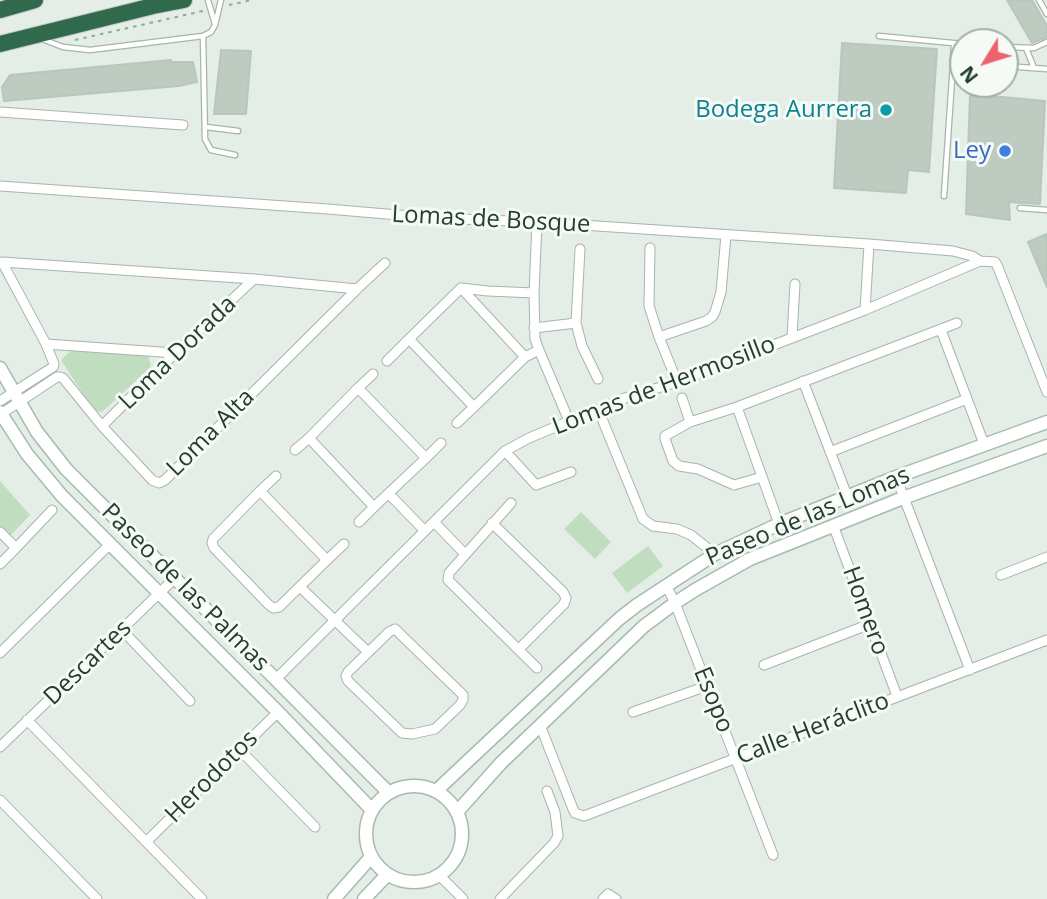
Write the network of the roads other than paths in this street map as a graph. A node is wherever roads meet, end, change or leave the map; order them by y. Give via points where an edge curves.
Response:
1 (34, 0) edge
2 (184, 0) edge
3 (208, 0) edge
4 (221, 0) edge
5 (1040, 0) edge
6 (160, 3) edge
7 (0, 10) edge
8 (1047, 13) edge
9 (215, 24) junction
10 (32, 35) junction
11 (203, 36) junction
12 (879, 36) dead end
13 (1047, 42) edge
14 (949, 43) edge
15 (3, 46) edge
16 (1019, 48) edge
17 (1026, 48) junction
18 (1019, 67) edge
19 (1034, 68) junction
20 (1047, 69) edge
21 (950, 98) edge
22 (0, 112) edge
23 (183, 125) dead end
24 (206, 127) junction
25 (238, 131) dead end
26 (235, 155) dead end
27 (0, 186) edge
28 (943, 196) dead end
29 (1020, 208) dead end
30 (1047, 210) edge
31 (537, 222) junction
32 (726, 235) junction
33 (869, 244) junction
34 (650, 248) dead end
35 (580, 249) dead end
36 (980, 261) junction
37 (1, 262) edge
38 (385, 263) dead end
39 (254, 279) junction
40 (795, 284) dead end
41 (461, 288) junction
42 (357, 289) junction
43 (534, 293) junction
44 (865, 310) junction
45 (576, 323) junction
46 (957, 323) dead end
47 (534, 328) junction
48 (941, 330) junction
49 (659, 337) junction
50 (792, 337) junction
51 (409, 339) junction
52 (46, 344) junction
53 (539, 351) junction
54 (175, 353) junction
55 (525, 357) junction
56 (387, 361) dead end
57 (0, 368) edge
58 (373, 374) dead end
59 (598, 379) dead end
60 (803, 381) junction
61 (677, 382) junction
62 (358, 388) junction
63 (1047, 392) edge
64 (17, 398) junction
65 (682, 398) dead end
66 (967, 399) junction
67 (0, 401) edge
68 (474, 407) junction
69 (737, 407) junction
70 (598, 410) junction
71 (0, 413) edge
72 (569, 421) junction
73 (690, 422) junction
74 (1047, 422) edge
75 (457, 423) dead end
76 (102, 426) junction
77 (309, 438) junction
78 (441, 443) dead end
79 (984, 444) junction
80 (1047, 446) edge
81 (295, 450) dead end
82 (505, 451) junction
83 (830, 452) junction
84 (426, 458) junction
85 (571, 472) dead end
86 (276, 476) dead end
87 (762, 477) junction
88 (896, 477) junction
89 (260, 491) junction
90 (389, 494) junction
91 (848, 498) junction
92 (903, 498) junction
93 (511, 503) dead end
94 (374, 508) junction
95 (52, 510) dead end
96 (359, 522) dead end
97 (434, 522) junction
98 (492, 523) junction
99 (779, 524) junction
100 (833, 525) junction
101 (425, 531) junction
102 (0, 532) edge
103 (109, 544) junction
104 (344, 544) dead end
105 (16, 548) junction
106 (465, 554) junction
107 (715, 554) junction
108 (1047, 557) edge
109 (327, 561) junction
110 (0, 564) edge
111 (1001, 575) dead end
112 (176, 578) junction
113 (666, 585) junction
114 (300, 587) junction
115 (160, 594) junction
116 (675, 603) junction
117 (336, 621) junction
118 (870, 624) junction
119 (122, 631) junction
120 (1047, 640) edge
121 (519, 649) junction
122 (368, 652) junction
123 (0, 653) edge
124 (764, 665) dead end
125 (537, 668) dead end
126 (970, 670) junction
127 (276, 679) junction
128 (707, 686) junction
129 (538, 695) junction
130 (897, 696) junction
131 (190, 701) dead end
132 (555, 711) junction
133 (278, 712) junction
134 (633, 712) dead end
135 (27, 720) junction
136 (540, 725) junction
137 (0, 747) edge
138 (239, 749) junction
139 (736, 759) junction
140 (436, 791) junction
141 (547, 791) dead end
142 (388, 793) junction
143 (0, 800) edge
144 (372, 810) junction
145 (457, 812) junction
146 (316, 827) dead end
147 (146, 842) junction
148 (773, 855) dead end
149 (371, 857) junction
150 (387, 875) junction
151 (440, 876) junction
152 (497, 898) edge
153 (97, 899) edge
154 (202, 899) edge
155 (334, 899) edge
156 (364, 899) edge
157 (463, 899) edge
158 (603, 899) edge
159 (616, 899) edge

1 - 7 highway
2 - 6 highway
3 - 9 lane
4 - 9 lane
5 - 8 lane
6 - 10 highway
9 - 11 lane
10 - 11 lane via 90,50
10 - 15 highway
11 - 24 lane
12 - 14 lane
13 - 17 lane
16 - 17 lane
17 - 19 lane
18 - 19 lane
19 - 20 lane
21 - 28 lane
22 - 23 street
24 - 25 lane
24 - 26 lane via 211,150
27 - 31 street, Lomas de Bosque
29 - 30 lane
31 - 32 street, Lomas de Bosque
31 - 43 street
32 - 33 street, Lomas de Bosque
32 - 49 street via 721,292 712,317
33 - 36 street, Lomas de Bosque via 953,251
33 - 44 street
34 - 49 street via 649,306
35 - 45 street
36 - 44 street, Lomas de Hermosillo
36 - 63 street via 997,265
37 - 39 street
37 - 52 street
38 - 42 street, Loma Alta
39 - 42 street
39 - 54 street, Loma Dorada
40 - 50 street
41 - 43 street
41 - 51 street
41 - 55 street
42 - 76 street, Loma Alta via 165,480 152,480
43 - 47 street
44 - 50 street, Lomas de Hermosillo
45 - 47 street
45 - 59 street
46 - 48 street
47 - 53 street
48 - 60 street
48 - 66 street
49 - 61 street
50 - 61 street, Lomas de Hermosillo
51 - 56 street
51 - 68 street
52 - 54 street
52 - 64 street, Loma Alta via 53,367
53 - 55 street
53 - 72 street
54 - 76 street, Loma Dorada
55 - 68 street
57 - 64 street, Paseo de las Palmas
58 - 62 street
60 - 69 street
60 - 83 street
61 - 70 street, Lomas de Hermosillo
62 - 77 street
62 - 84 street
64 - 67 street, Loma Alta
64 - 71 street, Loma Alta
64 - 76 street, Loma Alta via 60,377
64 - 112 street, Paseo de las Palmas via 66,470
65 - 73 street
66 - 79 street
66 - 83 street
68 - 75 street
69 - 73 street
69 - 87 street
70 - 72 street, Lomas de Hermosillo
70 - 107 street via 643,519 691,535
71 - 103 street, Paseo de las Palmas via 40,471
72 - 82 street, Lomas de Hermosillo
73 - 87 street via 665,436 676,464 734,485
74 - 79 street, Paseo de las Lomas
77 - 81 street
77 - 94 street
78 - 84 street
79 - 88 street, Paseo de las Lomas
80 - 92 street, Paseo de las Lomas
82 - 85 street via 536,485
82 - 97 street, Lomas de Hermosillo
83 - 91 street
84 - 90 street
86 - 89 street
87 - 99 street
88 - 91 street, Paseo de las Lomas
88 - 92 street
89 - 109 street
89 - 114 street via 213,538 214,548 273,608
90 - 94 street
90 - 101 street
91 - 99 street, Paseo de las Lomas
92 - 100 street, Paseo de las Lomas
92 - 126 street
93 - 98 street
94 - 96 street
95 - 105 street
97 - 101 street, Lomas de Hermosillo
97 - 106 street
98 - 106 street
98 - 121 street via 566,598
99 - 107 street, Paseo de las Lomas
100 - 116 street, Paseo de las Lomas via 750,559
100 - 118 street, Homero
101 - 117 street, Lomas de Hermosillo
102 - 105 street
103 - 115 street, Paseo de las Palmas
103 - 123 street
104 - 109 street
105 - 110 street
106 - 121 street via 448,580
107 - 113 street, Paseo de las Lomas
108 - 111 street
109 - 114 street
112 - 115 street, Descartes
112 - 127 street, Paseo de las Palmas
113 - 116 street, Esopo
113 - 129 street, Paseo de las Lomas via 620,619
114 - 117 street
115 - 119 street, Descartes
115 - 133 street, Paseo de las Palmas
116 - 128 street, Esopo
116 - 132 street, Paseo de las Lomas via 644,626
117 - 122 street
117 - 127 street, Lomas de Hermosillo
118 - 124 street
118 - 130 street, Homero
119 - 131 street
119 - 135 street, Descartes
120 - 126 street, Calle Heráclito
121 - 125 street
122 - 122 street via 395,629 463,700 435,729 402,733 348,681 348,672
126 - 130 street, Calle Heráclito
127 - 142 street, Paseo de las Palmas
128 - 134 street
128 - 139 street, Esopo
129 - 132 street
129 - 140 street, Paseo de las Lomas
130 - 139 street, Calle Heráclito
132 - 136 street, Paseo de las Lomas
133 - 138 street, Herodotos
133 - 144 street, Paseo de las Palmas
135 - 137 street, Descartes
135 - 147 street
136 - 139 street, Calle Heráclito via 573,809 584,816
136 - 145 street, Paseo de las Lomas
138 - 146 street
138 - 147 street, Herodotos
139 - 148 street, Esopo
140 - 142 street via 404,786
140 - 145 street
141 - 152 street via 558,836
142 - 144 street
143 - 153 street
144 - 149 street via 366,825
145 - 151 street via 461,847
147 - 154 street
149 - 150 street
149 - 155 street
150 - 151 street via 413,883
150 - 156 street
151 - 157 street
158 - 159 street via 608,894

